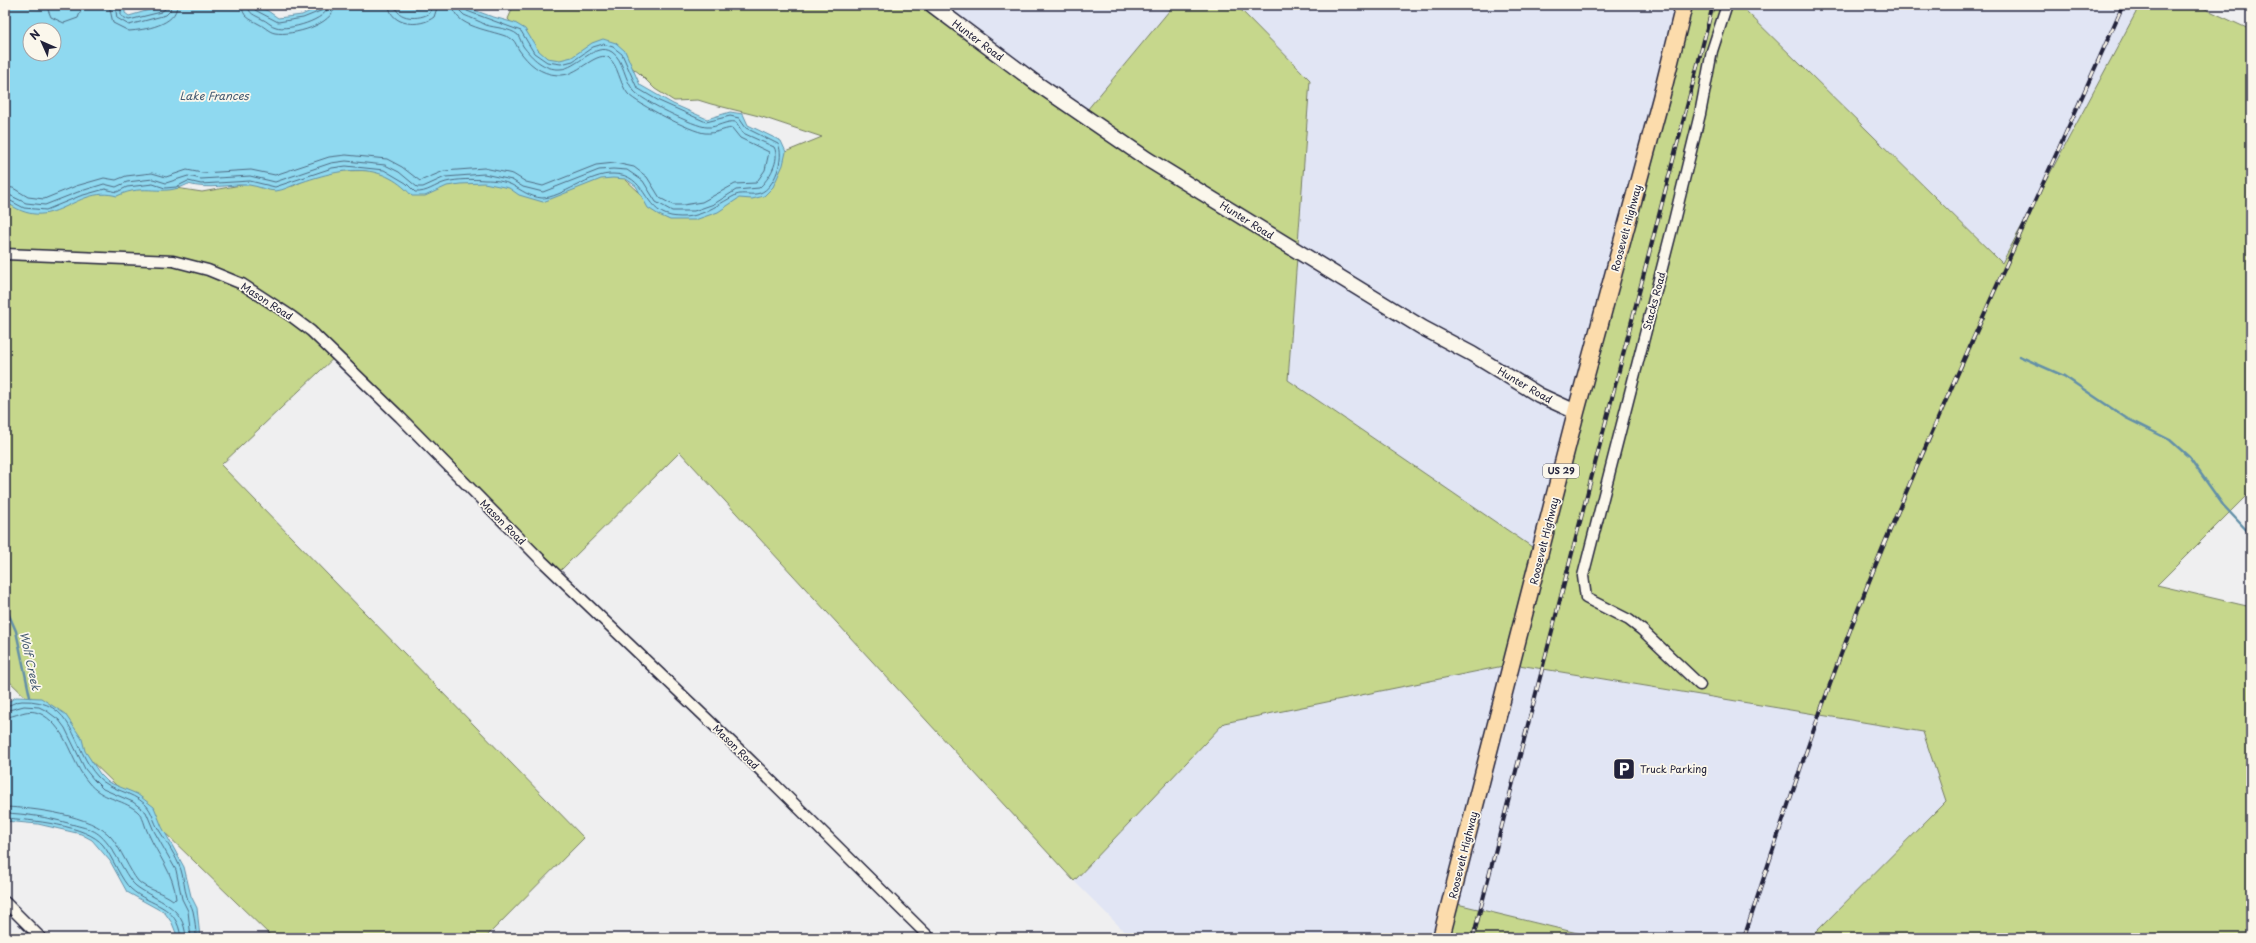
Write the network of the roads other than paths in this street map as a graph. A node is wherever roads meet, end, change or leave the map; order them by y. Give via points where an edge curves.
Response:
1 (932, 5) edge
2 (1684, 5) edge
3 (1727, 5) edge
4 (5, 254) edge
5 (1576, 412) junction
6 (1700, 685) dead end
7 (5, 902) edge
8 (41, 938) edge
9 (930, 938) edge
10 (1441, 938) edge

1 - 5 street, Hunter Road via 1036,84 1147,159 1423,328 1540,395
2 - 5 main road, Roosevelt Highway / US 29
3 - 6 street, Stacks Road via 1712,51 1675,218 1583,576 1586,598 1638,627
4 - 9 street, Mason Road via 173,260 208,270 242,284 291,316 400,417 540,559
5 - 10 main road, Roosevelt Highway / US 29
7 - 8 street

